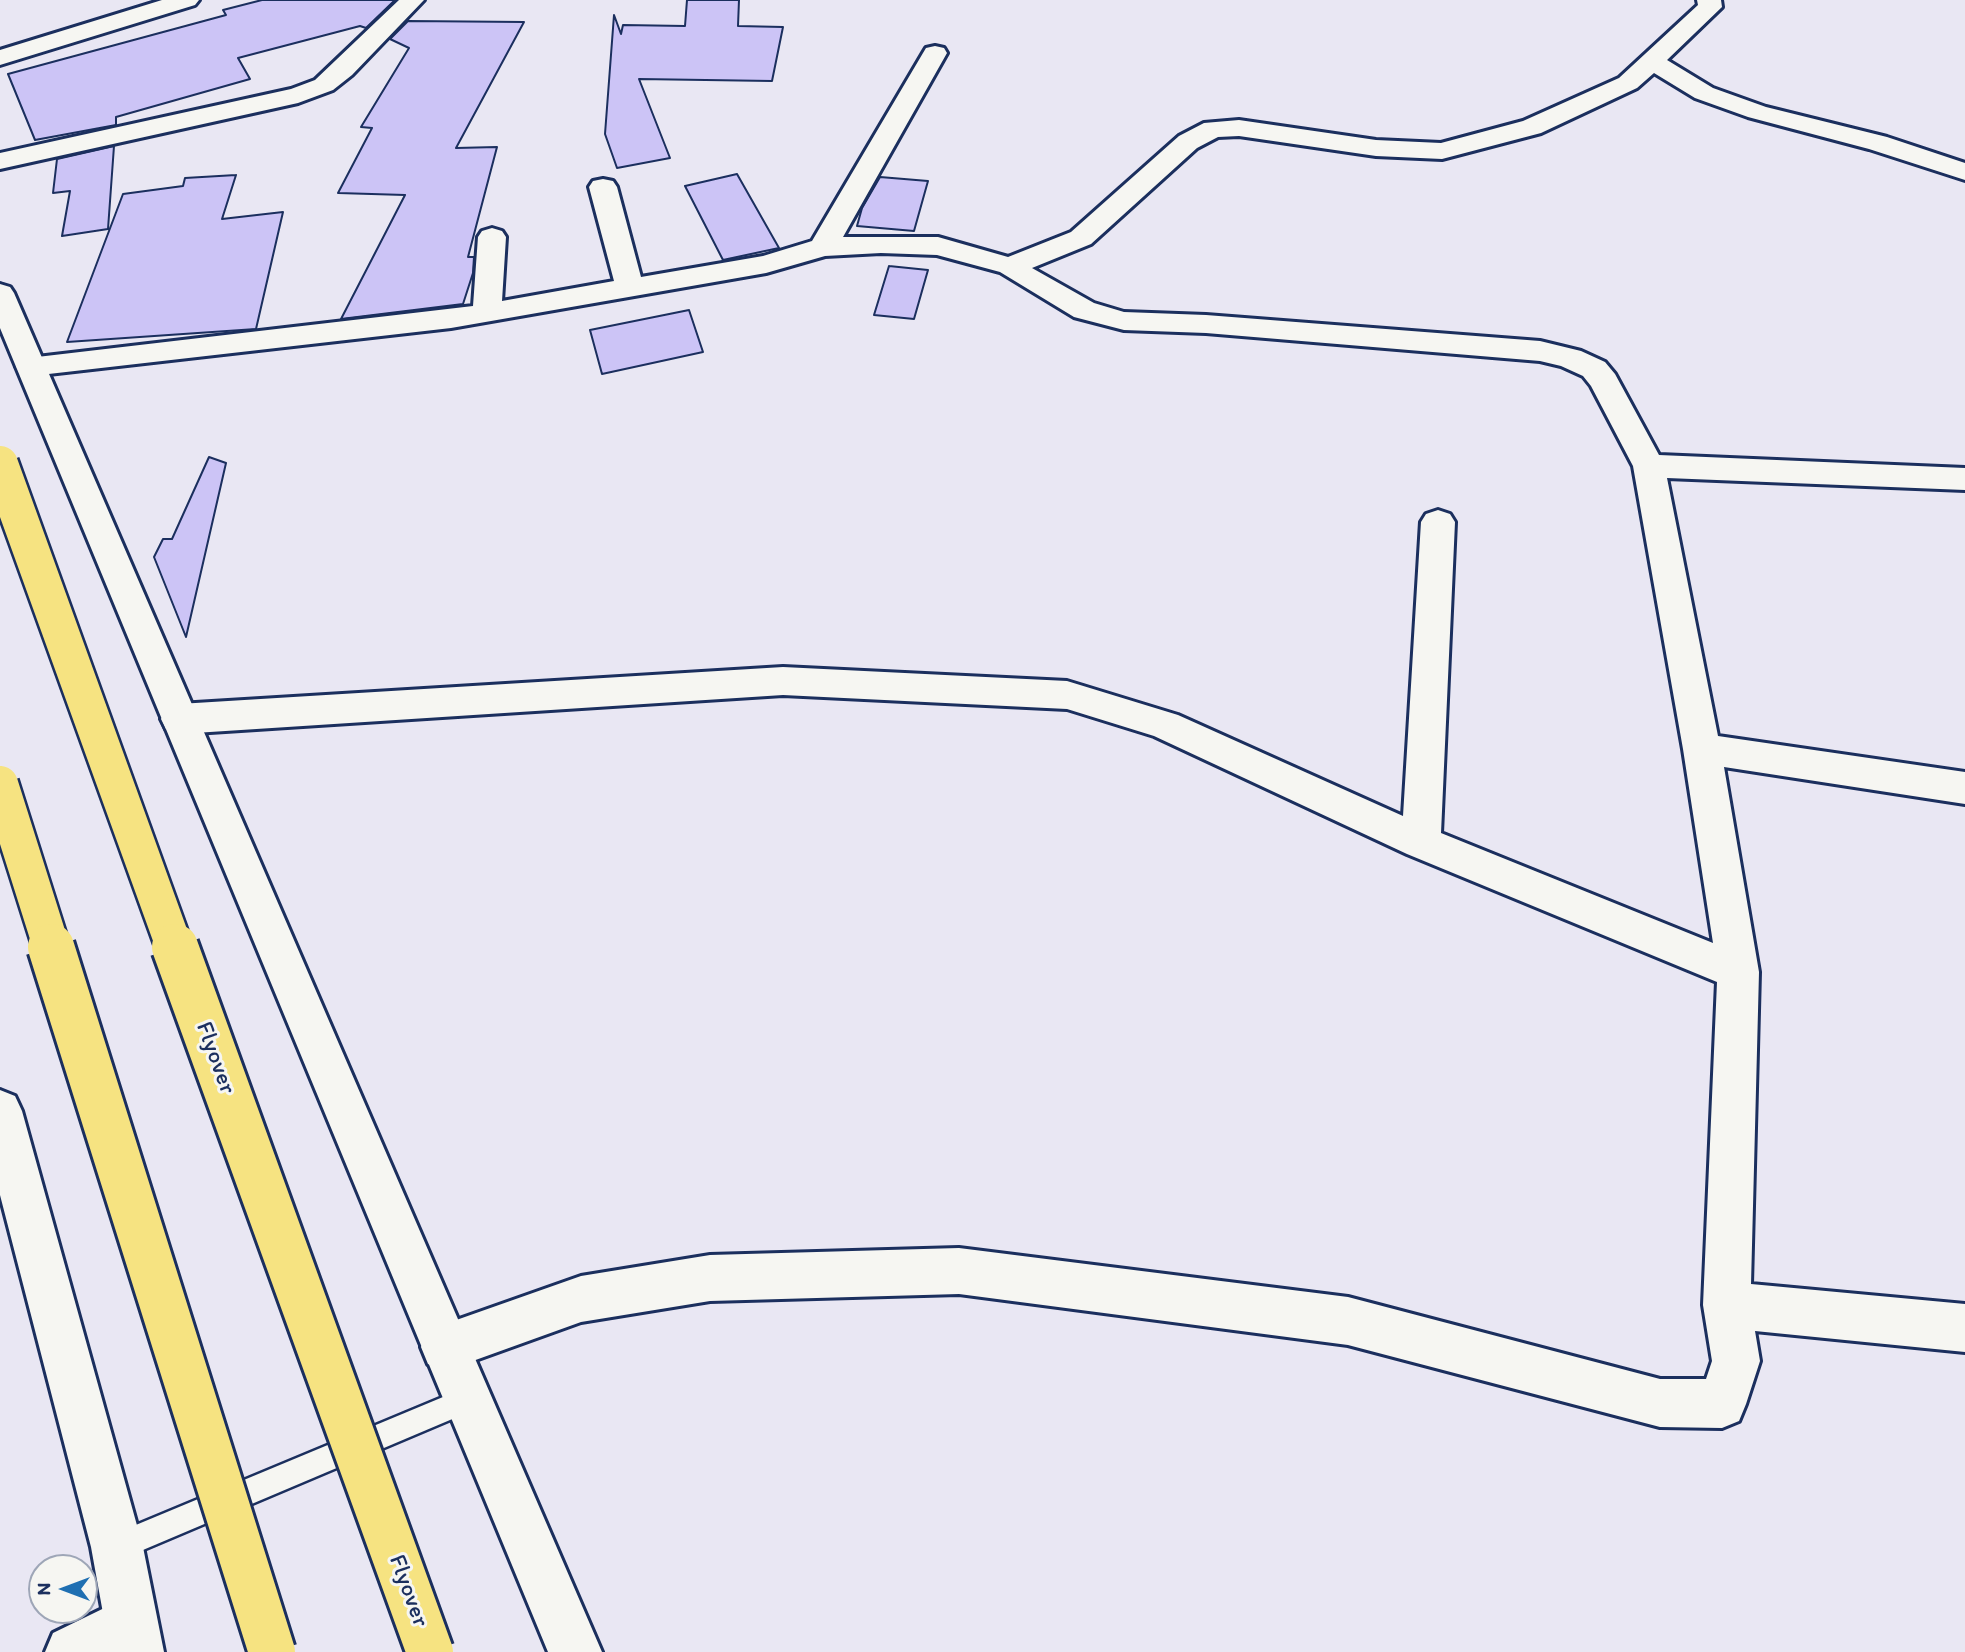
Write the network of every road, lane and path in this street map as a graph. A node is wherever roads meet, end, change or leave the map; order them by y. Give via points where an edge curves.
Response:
1 (187, 0) edge
2 (412, 0) edge
3 (1709, 0) edge
4 (935, 53) dead end
5 (0, 58) edge
6 (1652, 61) junction
7 (0, 161) edge
8 (1965, 172) edge
9 (603, 187) dead end
10 (492, 237) dead end
11 (823, 247) junction
12 (1010, 266) junction
13 (629, 288) junction
14 (0, 293) edge
15 (487, 313) junction
16 (31, 366) junction
17 (0, 464) edge
18 (1649, 466) junction
19 (1965, 479) edge
20 (1438, 522) dead end
21 (179, 719) junction
22 (1702, 749) junction
23 (0, 784) edge
24 (1965, 788) edge
25 (1421, 842) junction
26 (1738, 972) junction
27 (0, 1111) edge
28 (1727, 1305) junction
29 (1965, 1328) edge
30 (445, 1347) junction
31 (467, 1400) junction
32 (117, 1548) junction
33 (133, 1637) edge
34 (72, 1652) edge
35 (272, 1652) edge
36 (430, 1652) edge
37 (575, 1652) edge

1 - 5 street
2 - 7 street via 324,85 298,95
3 - 6 street via 1710,7
4 - 11 street
6 - 8 street via 1704,93 1757,112 1878,143
6 - 12 street via 1628,83 1532,127 1442,151 1213,129 1188,142 1082,238
9 - 13 street
10 - 15 street
11 - 12 street via 938,246
11 - 13 street via 766,264
12 - 18 street via 1084,310 1124,321 1540,351 1570,358 1594,369 1604,381
13 - 15 street
14 - 16 street
15 - 16 street
16 - 21 street
17 - 36 highway, Flyover, bridge
18 - 19 street
18 - 22 street
20 - 25 street
21 - 25 street via 783,681 1067,695 1165,725
21 - 30 street
22 - 24 street
22 - 26 street
23 - 35 highway, bridge
25 - 26 street
26 - 28 street
27 - 32 street
28 - 29 street
28 - 30 street via 1736,1361 1722,1404 1660,1403 1348,1321 959,1271 710,1278 581,1299
30 - 31 street
31 - 32 lane
31 - 37 street
32 - 33 street
33 - 34 street

